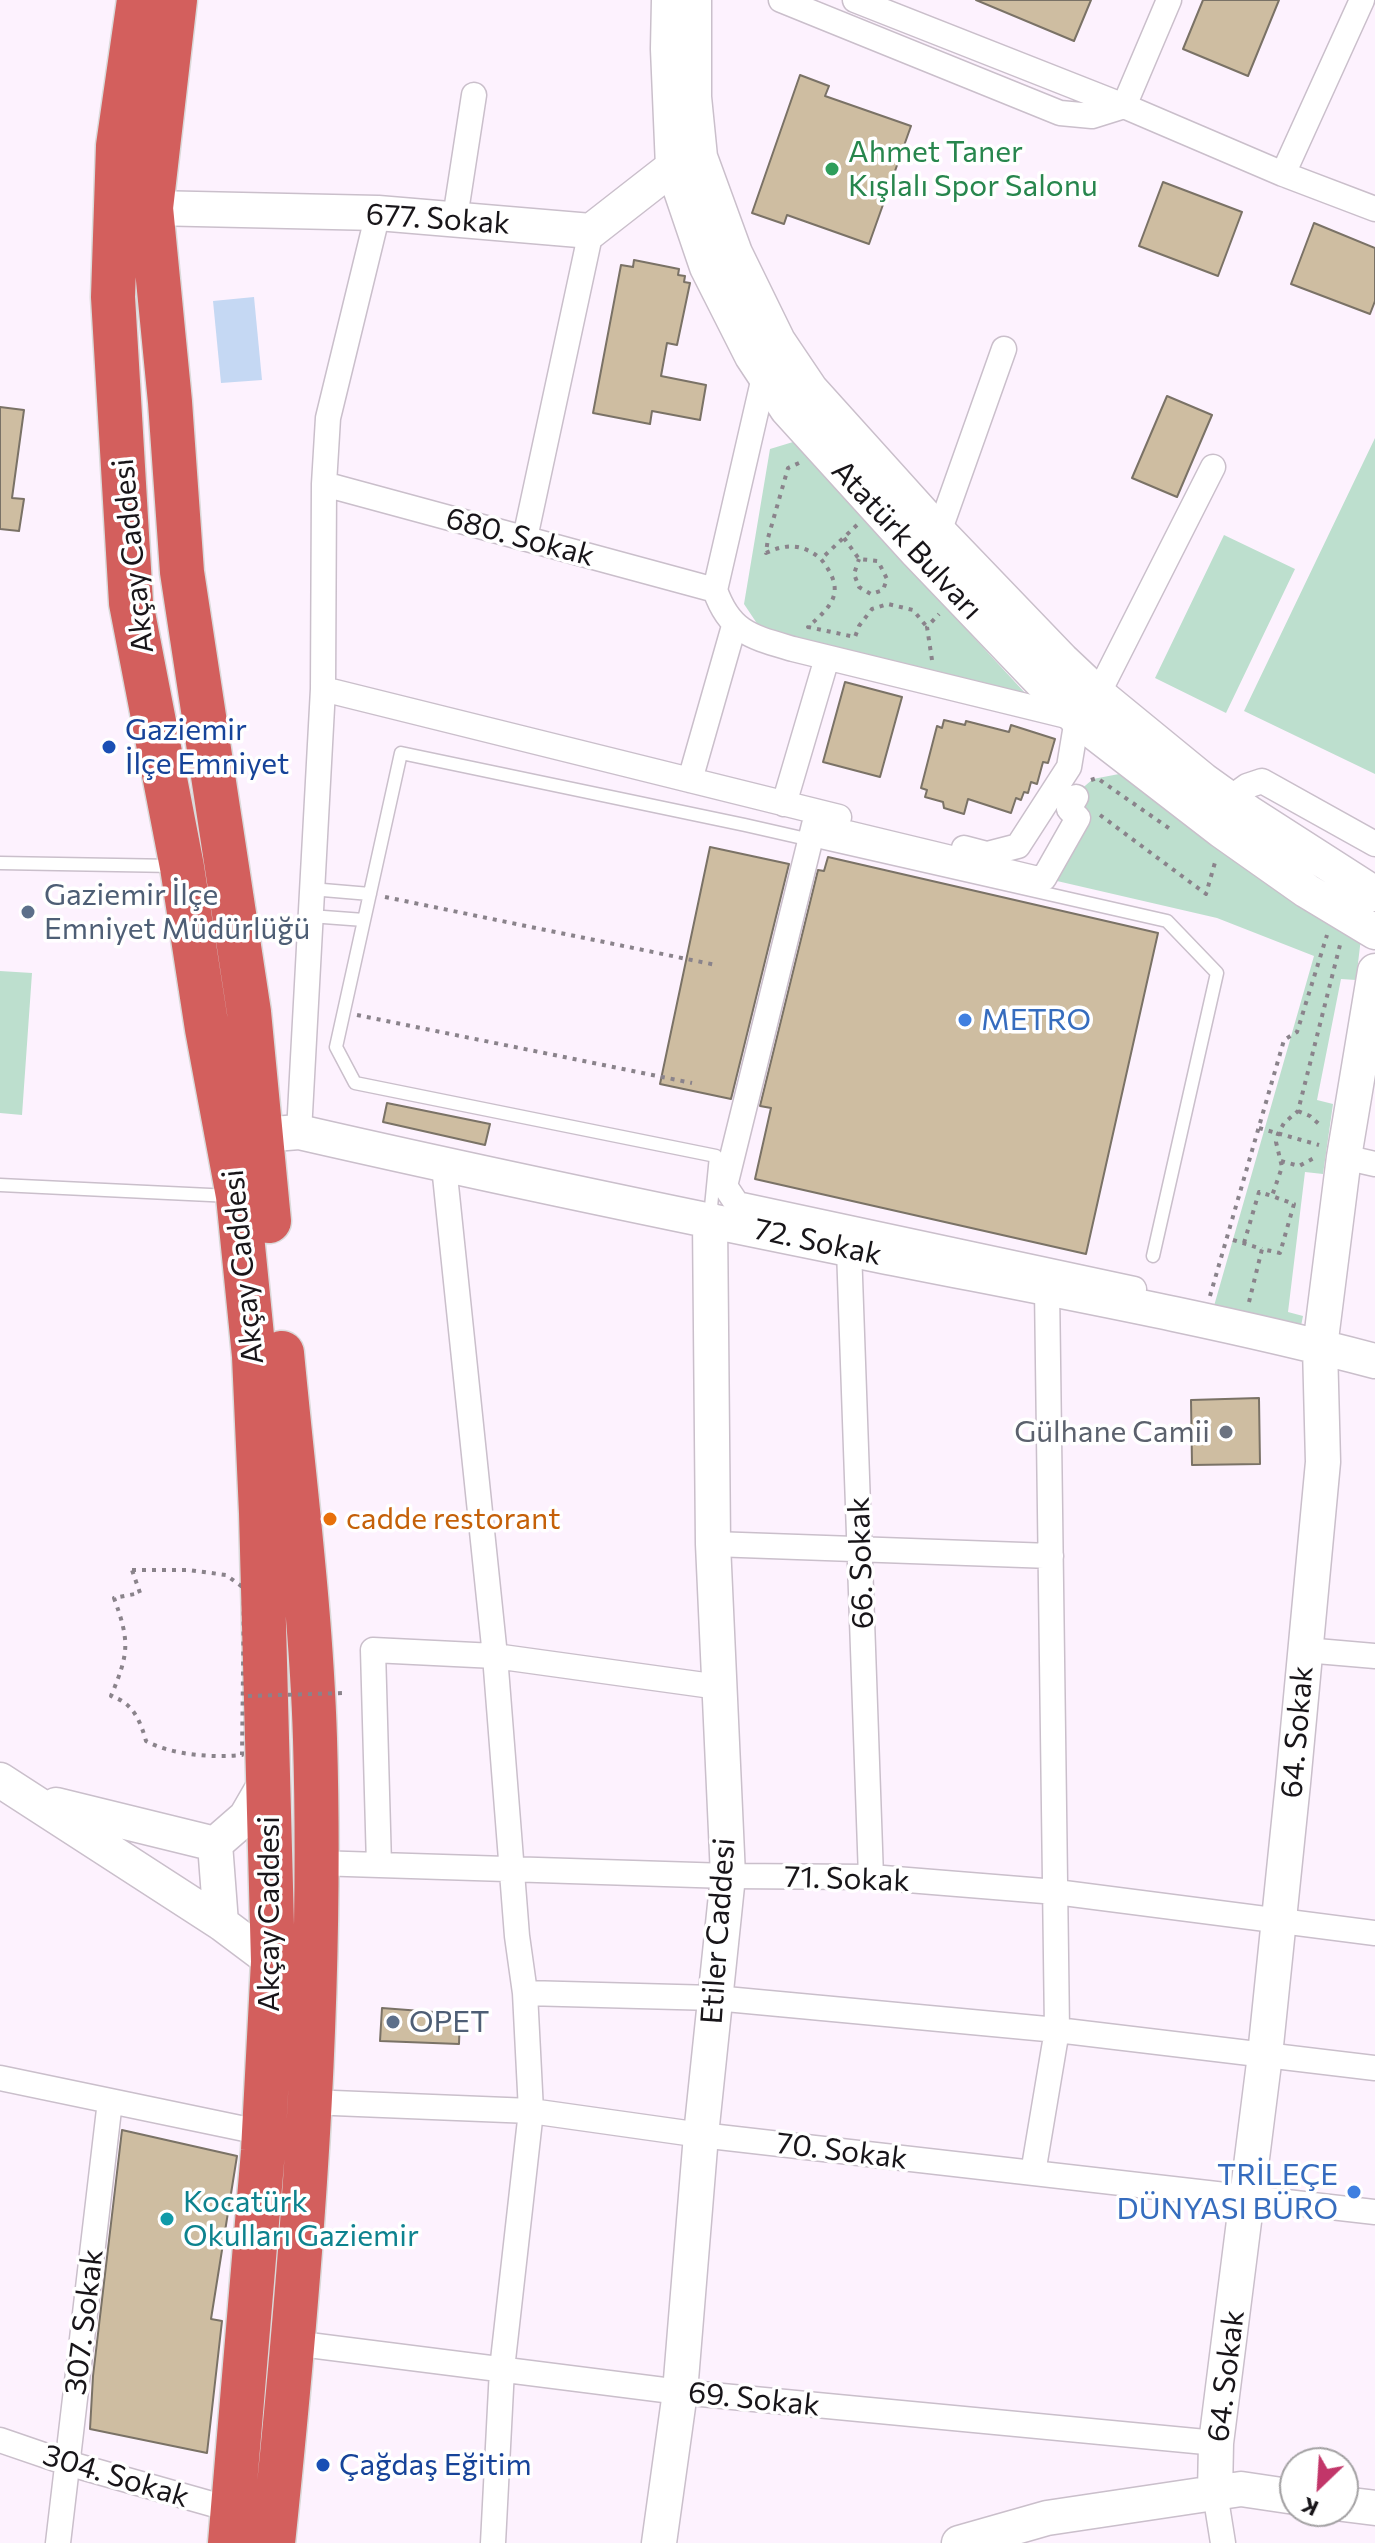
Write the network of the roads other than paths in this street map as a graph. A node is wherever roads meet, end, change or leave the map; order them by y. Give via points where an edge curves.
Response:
1 (669, 0) edge
2 (694, 0) edge
3 (781, 0) edge
4 (855, 0) edge
5 (1169, 0) edge
6 (1362, 0) edge
7 (156, 7) edge
8 (474, 95) dead end
9 (1124, 106) junction
10 (686, 162) junction
11 (1283, 174) junction
12 (151, 208) junction
13 (1375, 209) edge
14 (378, 213) junction
15 (455, 218) junction
16 (591, 231) junction
17 (1004, 349) dead end
18 (764, 377) junction
19 (1213, 467) dead end
20 (324, 484) junction
21 (939, 532) junction
22 (525, 538) junction
23 (715, 590) junction
24 (734, 626) junction
25 (827, 658) junction
26 (323, 689) junction
27 (1088, 706) junction
28 (690, 780) junction
29 (1076, 797) road end
30 (1229, 799) junction
31 (784, 804) junction
32 (811, 840) junction
33 (1375, 844) edge
34 (0, 863) edge
35 (182, 867) junction
36 (311, 889) junction
37 (370, 894) junction
38 (1375, 894) edge
39 (310, 916) junction
40 (1353, 919) edge
41 (364, 920) junction
42 (1375, 971) edge
43 (280, 1134) junction
44 (1346, 1154) edge
45 (444, 1166) junction
46 (0, 1185) edge
47 (238, 1196) junction
48 (710, 1220) junction
49 (849, 1249) junction
50 (1153, 1256) dead end
51 (1047, 1288) junction
52 (1207, 1304) road end
53 (1320, 1347) junction
54 (1375, 1361) edge
55 (713, 1544) junction
56 (861, 1549) junction
57 (1051, 1556) junction
58 (1305, 1650) junction
59 (495, 1656) junction
60 (1375, 1656) edge
61 (719, 1687) junction
62 (268, 1779) junction
63 (0, 1780) edge
64 (16, 1796) edge
65 (215, 1844) junction
66 (316, 1863) junction
67 (379, 1865) junction
68 (514, 1869) junction
69 (728, 1876) junction
70 (871, 1877) junction
71 (1056, 1892) junction
72 (221, 1923) junction
73 (1279, 1923) junction
74 (1375, 1933) edge
75 (273, 1962) junction
76 (525, 1993) junction
77 (715, 1998) junction
78 (1057, 2030) junction
79 (1265, 2055) junction
80 (1375, 2068) edge
81 (0, 2078) edge
82 (110, 2101) junction
83 (309, 2102) junction
84 (531, 2111) junction
85 (264, 2133) junction
86 (701, 2135) junction
87 (1033, 2173) junction
88 (1248, 2198) junction
89 (1375, 2212) edge
90 (293, 2343) junction
91 (502, 2369) junction
92 (680, 2392) junction
93 (0, 2440) edge
94 (1216, 2443) junction
95 (67, 2463) junction
96 (1215, 2493) junction
97 (1279, 2495) edge
98 (232, 2527) edge
99 (58, 2543) edge
100 (273, 2543) edge
101 (493, 2543) edge
102 (659, 2543) edge
103 (959, 2543) edge
104 (1223, 2543) edge

1 - 10 street, Atatürk Bulvarı via 668,49
2 - 10 street, Atatürk Bulvarı via 694,97
3 - 9 street via 1060,113 1092,116
4 - 9 street
5 - 9 street
6 - 11 street
7 - 12 highway, Akçay Caddesi
7 - 35 highway, Akçay Caddesi via 118,146 114,312 131,603
8 - 15 street
9 - 11 street
10 - 16 street
10 - 18 street, Atatürk Bulvarı via 707,267
10 - 21 street, Atatürk Bulvarı via 778,341 811,390
11 - 13 street
12 - 14 street, 677. Sokak
12 - 43 highway, Akçay Caddesi via 182,572 225,866
14 - 15 street, 677. Sokak
14 - 20 street via 328,418
15 - 16 street, 677. Sokak
16 - 22 street
17 - 21 street
18 - 23 street
18 - 27 street, Atatürk Bulvarı via 917,552
19 - 27 street
20 - 22 street, 680. Sokak
20 - 26 street
21 - 27 street, Atatürk Bulvarı via 1062,660
22 - 23 street, 680. Sokak
23 - 24 street
24 - 25 street via 753,638
24 - 28 street
25 - 27 street
25 - 31 street
26 - 28 street
26 - 36 street
27 - 30 street, Atatürk Bulvarı
27 - 31 street via 1069,767 1018,846 987,854
27 - 40 street, Atatürk Bulvarı via 1222,831
28 - 31 street
29 - 32 street via 1069,809 1078,818 1044,878 814,825
30 - 33 street via 1262,781
30 - 38 street, Atatürk Bulvarı
32 - 37 lane via 401,753
32 - 50 lane via 1167,921 1217,973
32 - 52 street via 725,1186 737,1204
34 - 35 lane
35 - 47 highway, Akçay Caddesi
36 - 37 lane
36 - 39 street
37 - 41 lane
39 - 41 lane
39 - 43 street
41 - 48 lane via 336,1047 355,1083 716,1156
42 - 44 street, 64. Sokak
43 - 45 street, 72. Sokak
43 - 66 highway, Akçay Caddesi via 315,1737
44 - 53 street, 64. Sokak
45 - 48 street, 72. Sokak
45 - 59 street
46 - 47 lane
47 - 62 highway, Akçay Caddesi via 254,1356
48 - 49 street, 72. Sokak
48 - 55 street, Etiler Caddesi
49 - 51 street, 72. Sokak
49 - 56 street, 66. Sokak
51 - 53 street, 72. Sokak
51 - 57 street
53 - 54 street, 72. Sokak
53 - 58 street, 64. Sokak via 1323,1462
55 - 56 street
55 - 61 street, Etiler Caddesi
56 - 57 street
56 - 70 street, 66. Sokak
57 - 71 street
58 - 60 street
58 - 73 street, 64. Sokak
59 - 61 street
59 - 67 street via 373,1650
59 - 68 street
61 - 69 street, Etiler Caddesi
62 - 65 street via 246,1817
62 - 75 highway, Akçay Caddesi
63 - 64 street
64 - 65 street
64 - 72 street
65 - 72 street
66 - 67 street, 71. Sokak
66 - 83 highway, Akçay Caddesi
67 - 68 street, 71. Sokak
68 - 69 street, 71. Sokak
68 - 76 street
69 - 70 street, 71. Sokak
69 - 77 street, Etiler Caddesi
70 - 71 street, 71. Sokak
71 - 73 street, 71. Sokak
71 - 78 street
72 - 75 street
73 - 74 street, 71. Sokak
73 - 79 street, 64. Sokak
75 - 85 highway, Akçay Caddesi
76 - 77 street
76 - 84 street
77 - 78 street
77 - 86 street, Etiler Caddesi
78 - 79 street
78 - 87 street
79 - 80 street
79 - 88 street, 64. Sokak
81 - 82 street
82 - 85 street
82 - 95 street, 307. Sokak
83 - 84 street, 70. Sokak
83 - 90 highway, Akçay Caddesi
84 - 86 street, 70. Sokak
84 - 91 street
85 - 98 highway, Akçay Caddesi
86 - 87 street, 70. Sokak
86 - 92 street, Etiler Caddesi
87 - 88 street, 70. Sokak
88 - 89 street, 70. Sokak
88 - 94 street, 64. Sokak
90 - 91 street, 69. Sokak
90 - 100 highway, Akçay Caddesi
91 - 92 street, 69. Sokak
91 - 101 street
92 - 94 street, 69. Sokak
92 - 102 street, Etiler Caddesi
93 - 95 street, 304. Sokak
94 - 96 street, 64. Sokak
95 - 98 street, 304. Sokak
95 - 99 street, 307. Sokak
96 - 97 street via 1241,2489
96 - 103 street via 1047,2518
96 - 104 street

